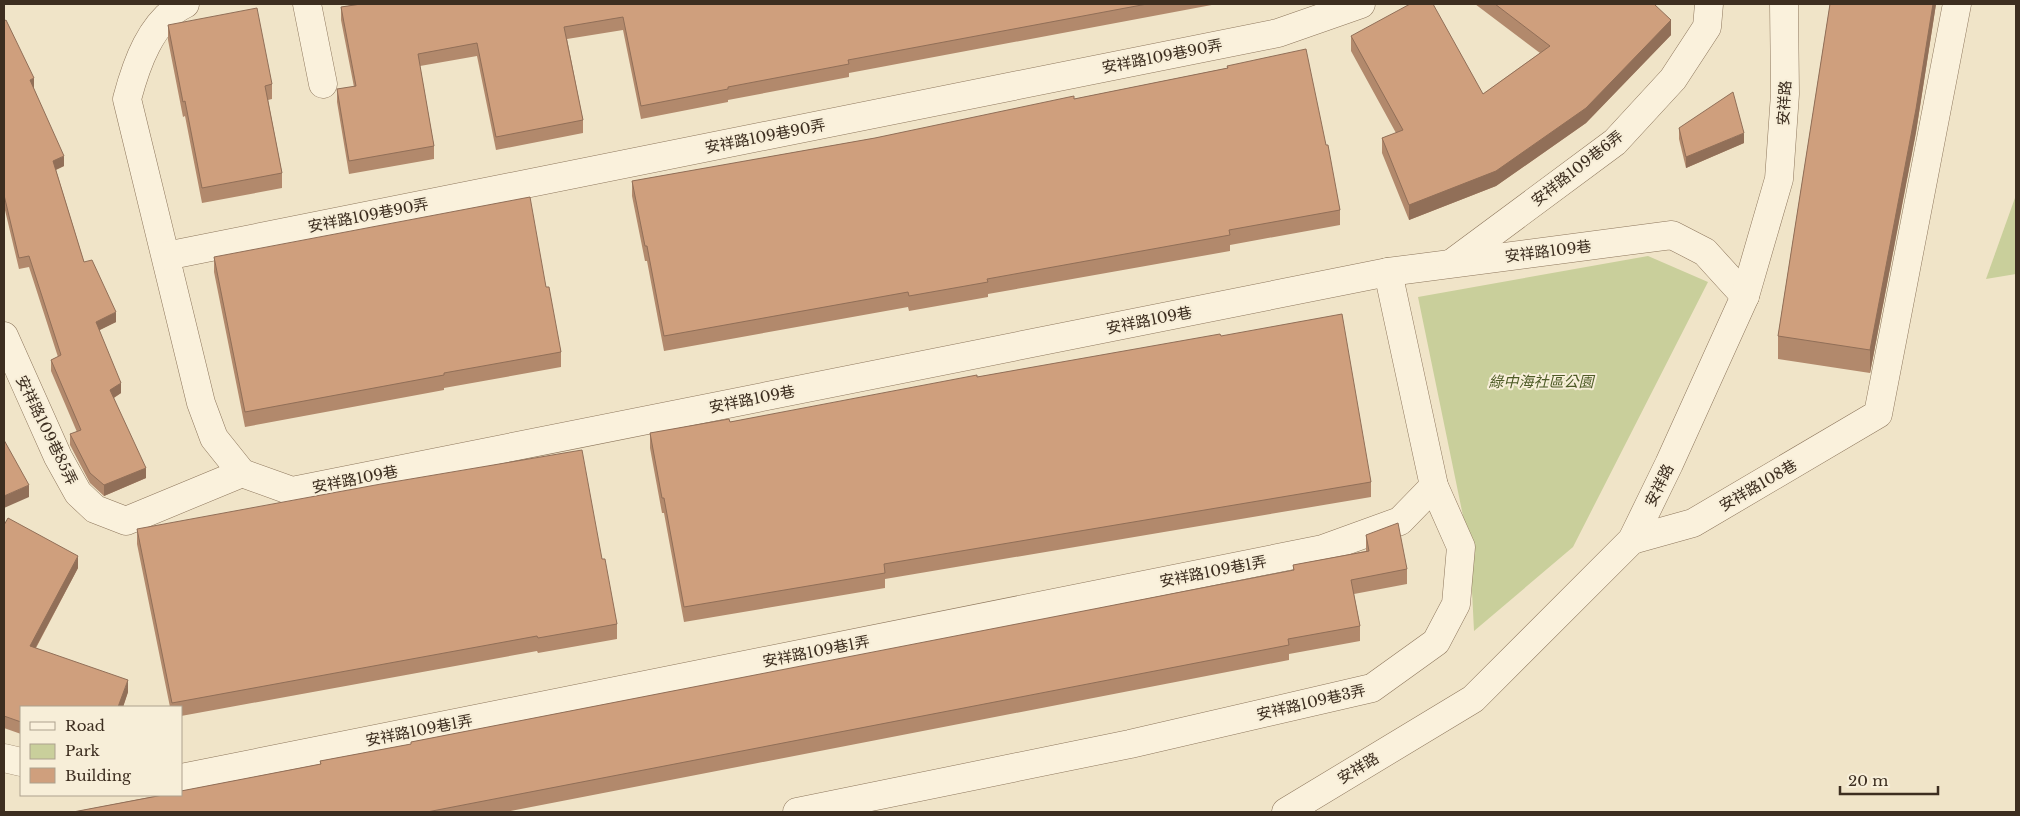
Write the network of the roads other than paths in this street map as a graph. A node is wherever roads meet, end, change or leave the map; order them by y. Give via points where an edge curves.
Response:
1 (185, 4) edge
2 (307, 4) edge
3 (1361, 4) edge
4 (1709, 4) edge
5 (1784, 4) edge
6 (1958, 4) edge
7 (323, 84) dead end
8 (166, 256) junction
9 (1451, 264) junction
10 (1388, 272) junction
11 (1745, 296) junction
12 (4, 336) edge
13 (242, 473) junction
14 (1434, 486) junction
15 (1632, 540) junction
16 (4, 758) edge
17 (20, 762) edge
18 (182, 778) edge
19 (797, 812) edge
20 (1286, 812) edge

1 - 8 street via 159,24 135,70 127,98
2 - 7 street
3 - 8 street, 安祥路109巷90弄 via 1278,33
4 - 9 street, 安祥路109巷6弄 via 1707,27 1674,79 1615,142
5 - 11 street, 安祥路 via 1786,94 1779,180
6 - 15 street, 安祥路108巷 via 1878,414 1693,523
8 - 13 street via 201,403 214,438
9 - 10 street, 安祥路109巷
9 - 11 street, 安祥路109巷 via 1672,235 1705,252
10 - 13 street, 安祥路109巷 via 292,491
10 - 14 street, 安祥路109巷3弄
11 - 15 street, 安祥路
12 - 13 street, 安祥路109巷85弄 via 58,457 78,493 95,509 126,521
14 - 18 street, 安祥路109巷1弄 via 1400,521 1324,549
14 - 19 street, 安祥路109巷3弄 via 1461,547 1456,604 1436,642 1372,688 1130,744
15 - 20 street, 安祥路 via 1473,698
16 - 17 street

